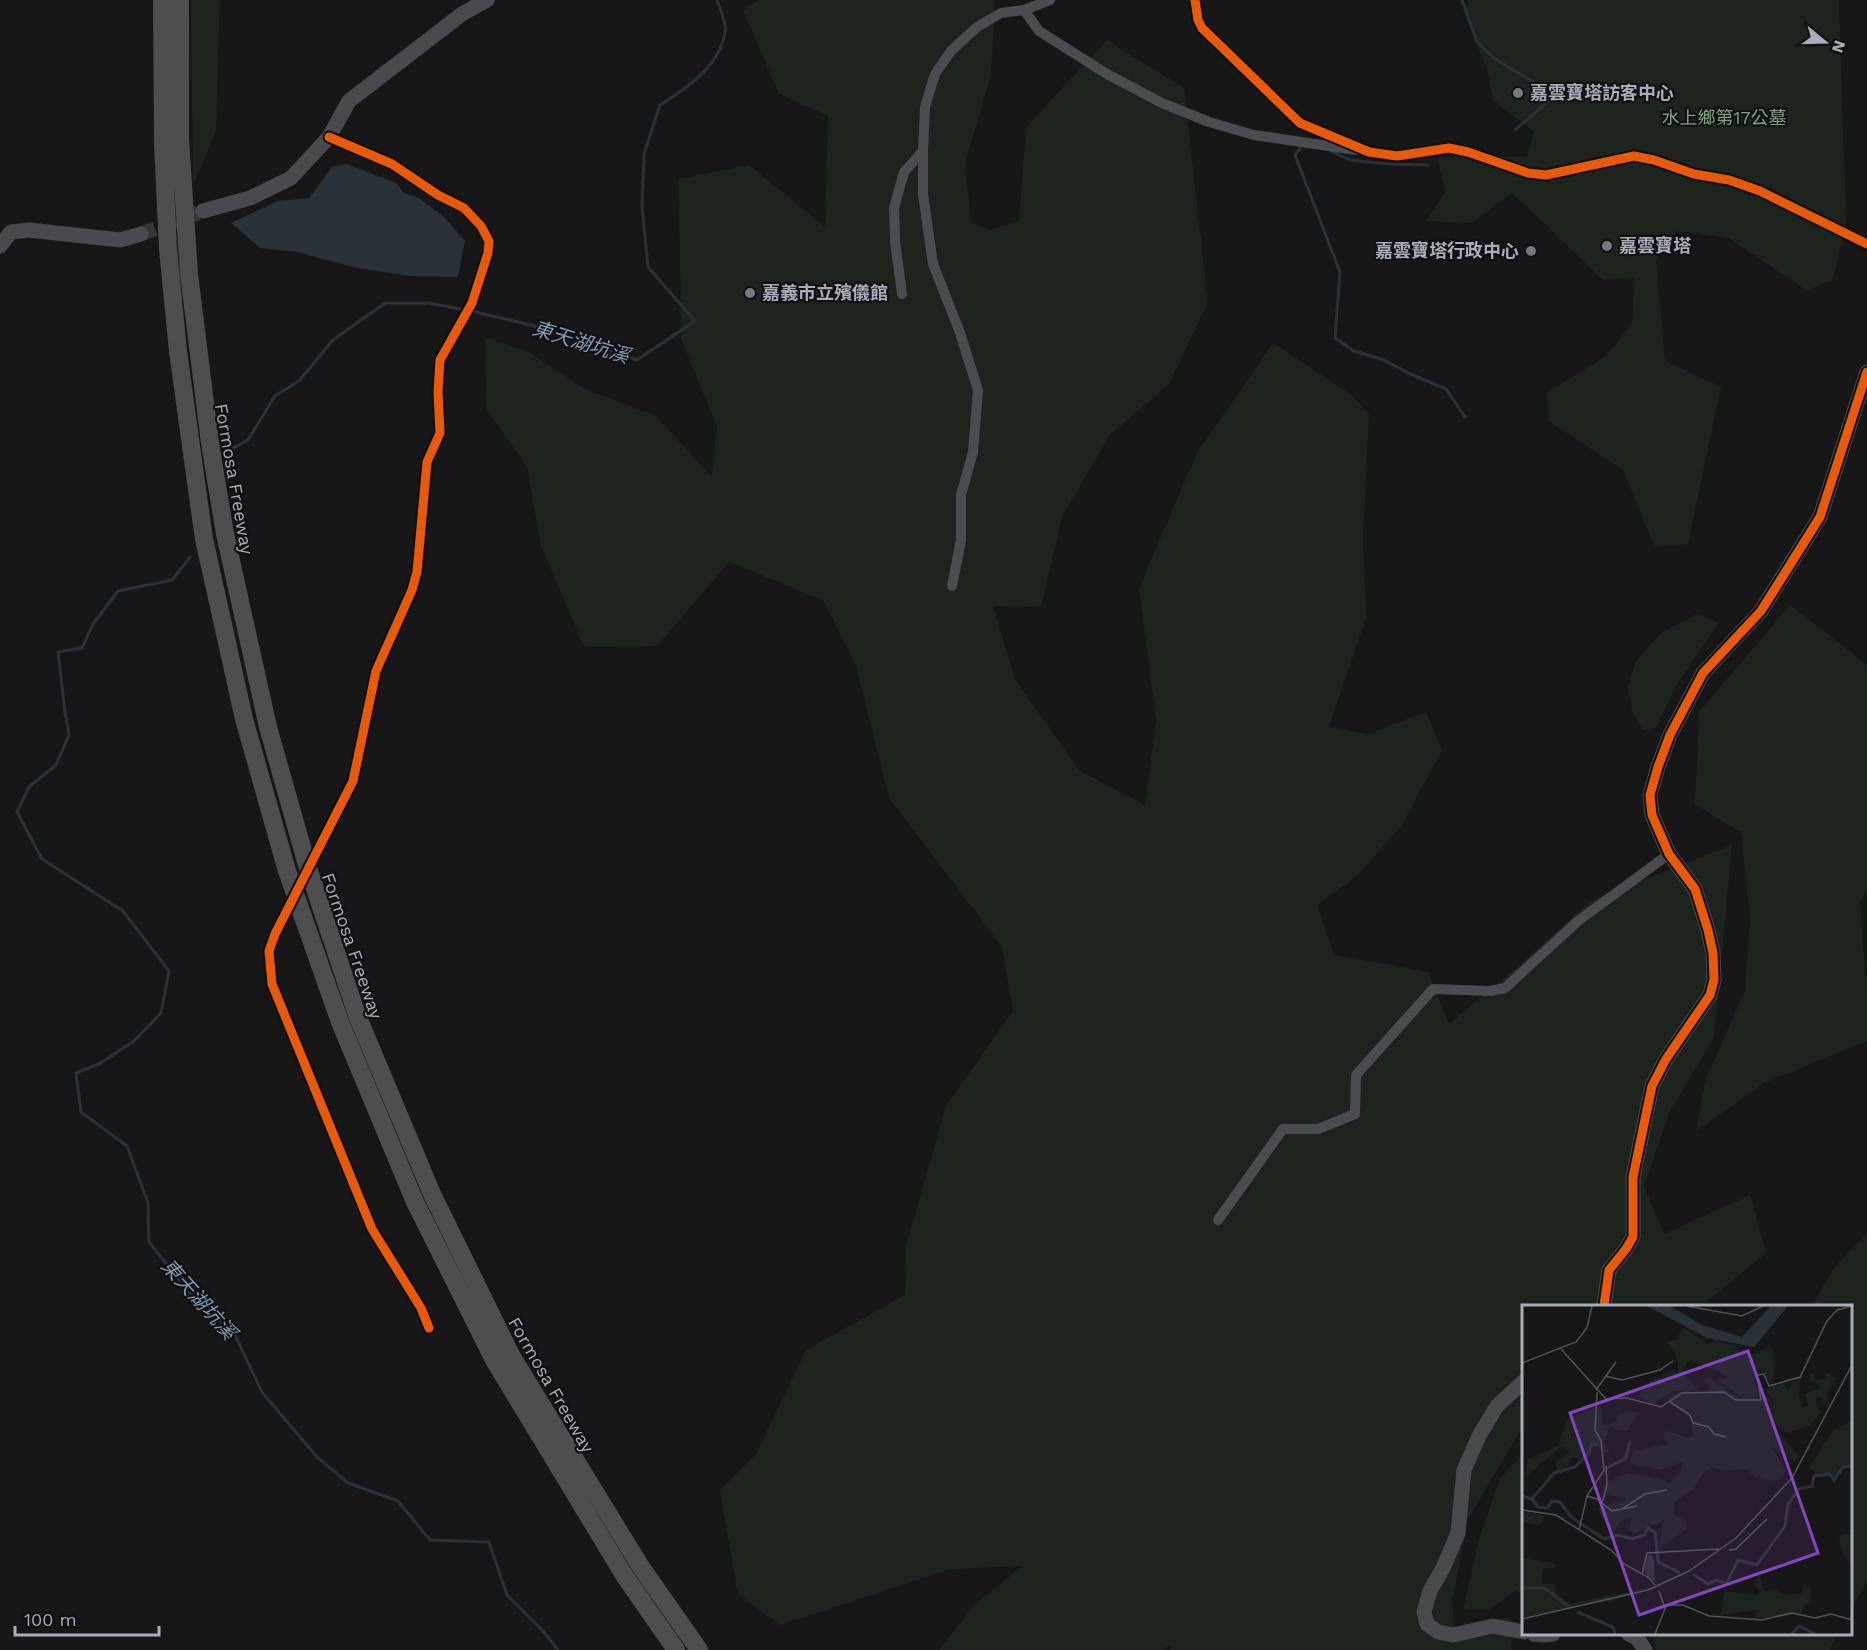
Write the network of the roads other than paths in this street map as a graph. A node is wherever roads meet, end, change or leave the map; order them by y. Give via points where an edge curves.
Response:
1 (162, 0) edge
2 (180, 0) edge
3 (487, 0) edge
4 (1050, 0) edge
5 (1195, 0) edge
6 (1024, 10) junction
7 (329, 137) junction
8 (923, 151) junction
9 (1369, 152) junction
10 (203, 211) tunnel mouth
11 (141, 234) tunnel mouth
12 (0, 244) edge
13 (1867, 244) edge
14 (902, 294) dead end
15 (1867, 372) edge
16 (952, 586) dead end
17 (318, 850) tunnel mouth
18 (1670, 854) junction
19 (280, 925) tunnel mouth
20 (1218, 1220) dead end
21 (1604, 1305) edge
22 (429, 1328) dead end
23 (1522, 1383) edge
24 (1522, 1632) edge
25 (1631, 1635) edge
26 (676, 1650) edge
27 (699, 1650) edge
28 (1646, 1650) edge

1 - 26 highway, Formosa Freeway via 168,249 197,492 244,719 287,871 340,1022 415,1202 488,1350 624,1575
2 - 27 highway, Formosa Freeway via 180,139 189,274 210,443 225,534 268,727 307,865 357,1015 432,1194 512,1357 641,1567
3 - 7 street via 462,14 349,100
4 - 6 street
5 - 9 street via 1202,28 1300,123
6 - 8 street via 1001,14 977,27 951,51 935,74 925,107
6 - 9 street via 1039,31 1162,103 1254,135
7 - 10 street via 291,178 250,198
7 - 17 street via 392,164 464,208 489,240 472,303 440,360 440,433 427,462 412,590 376,671 353,781
8 - 14 street via 904,172 894,208
8 - 16 street via 922,195 933,264 978,390 973,452 961,495 961,540
9 - 13 street via 1397,156 1449,148 1546,175 1634,156 1760,191
11 - 12 street via 120,240 29,230 11,232
15 - 18 street via 1820,517 1761,611 1703,673 1670,735 1650,795 1652,815
18 - 20 street via 1578,921 1505,987 1490,991 1433,989 1356,1075 1355,1114 1318,1129 1283,1129
18 - 21 street via 1695,889 1713,953 1714,980 1710,995 1652,1086 1633,1177 1633,1237 1609,1270
19 - 22 street via 270,951 272,984 372,1229 421,1308
23 - 24 street via 1497,1406 1464,1470 1458,1533 1424,1612 1427,1624 1438,1632 1453,1635 1493,1626
25 - 28 street

